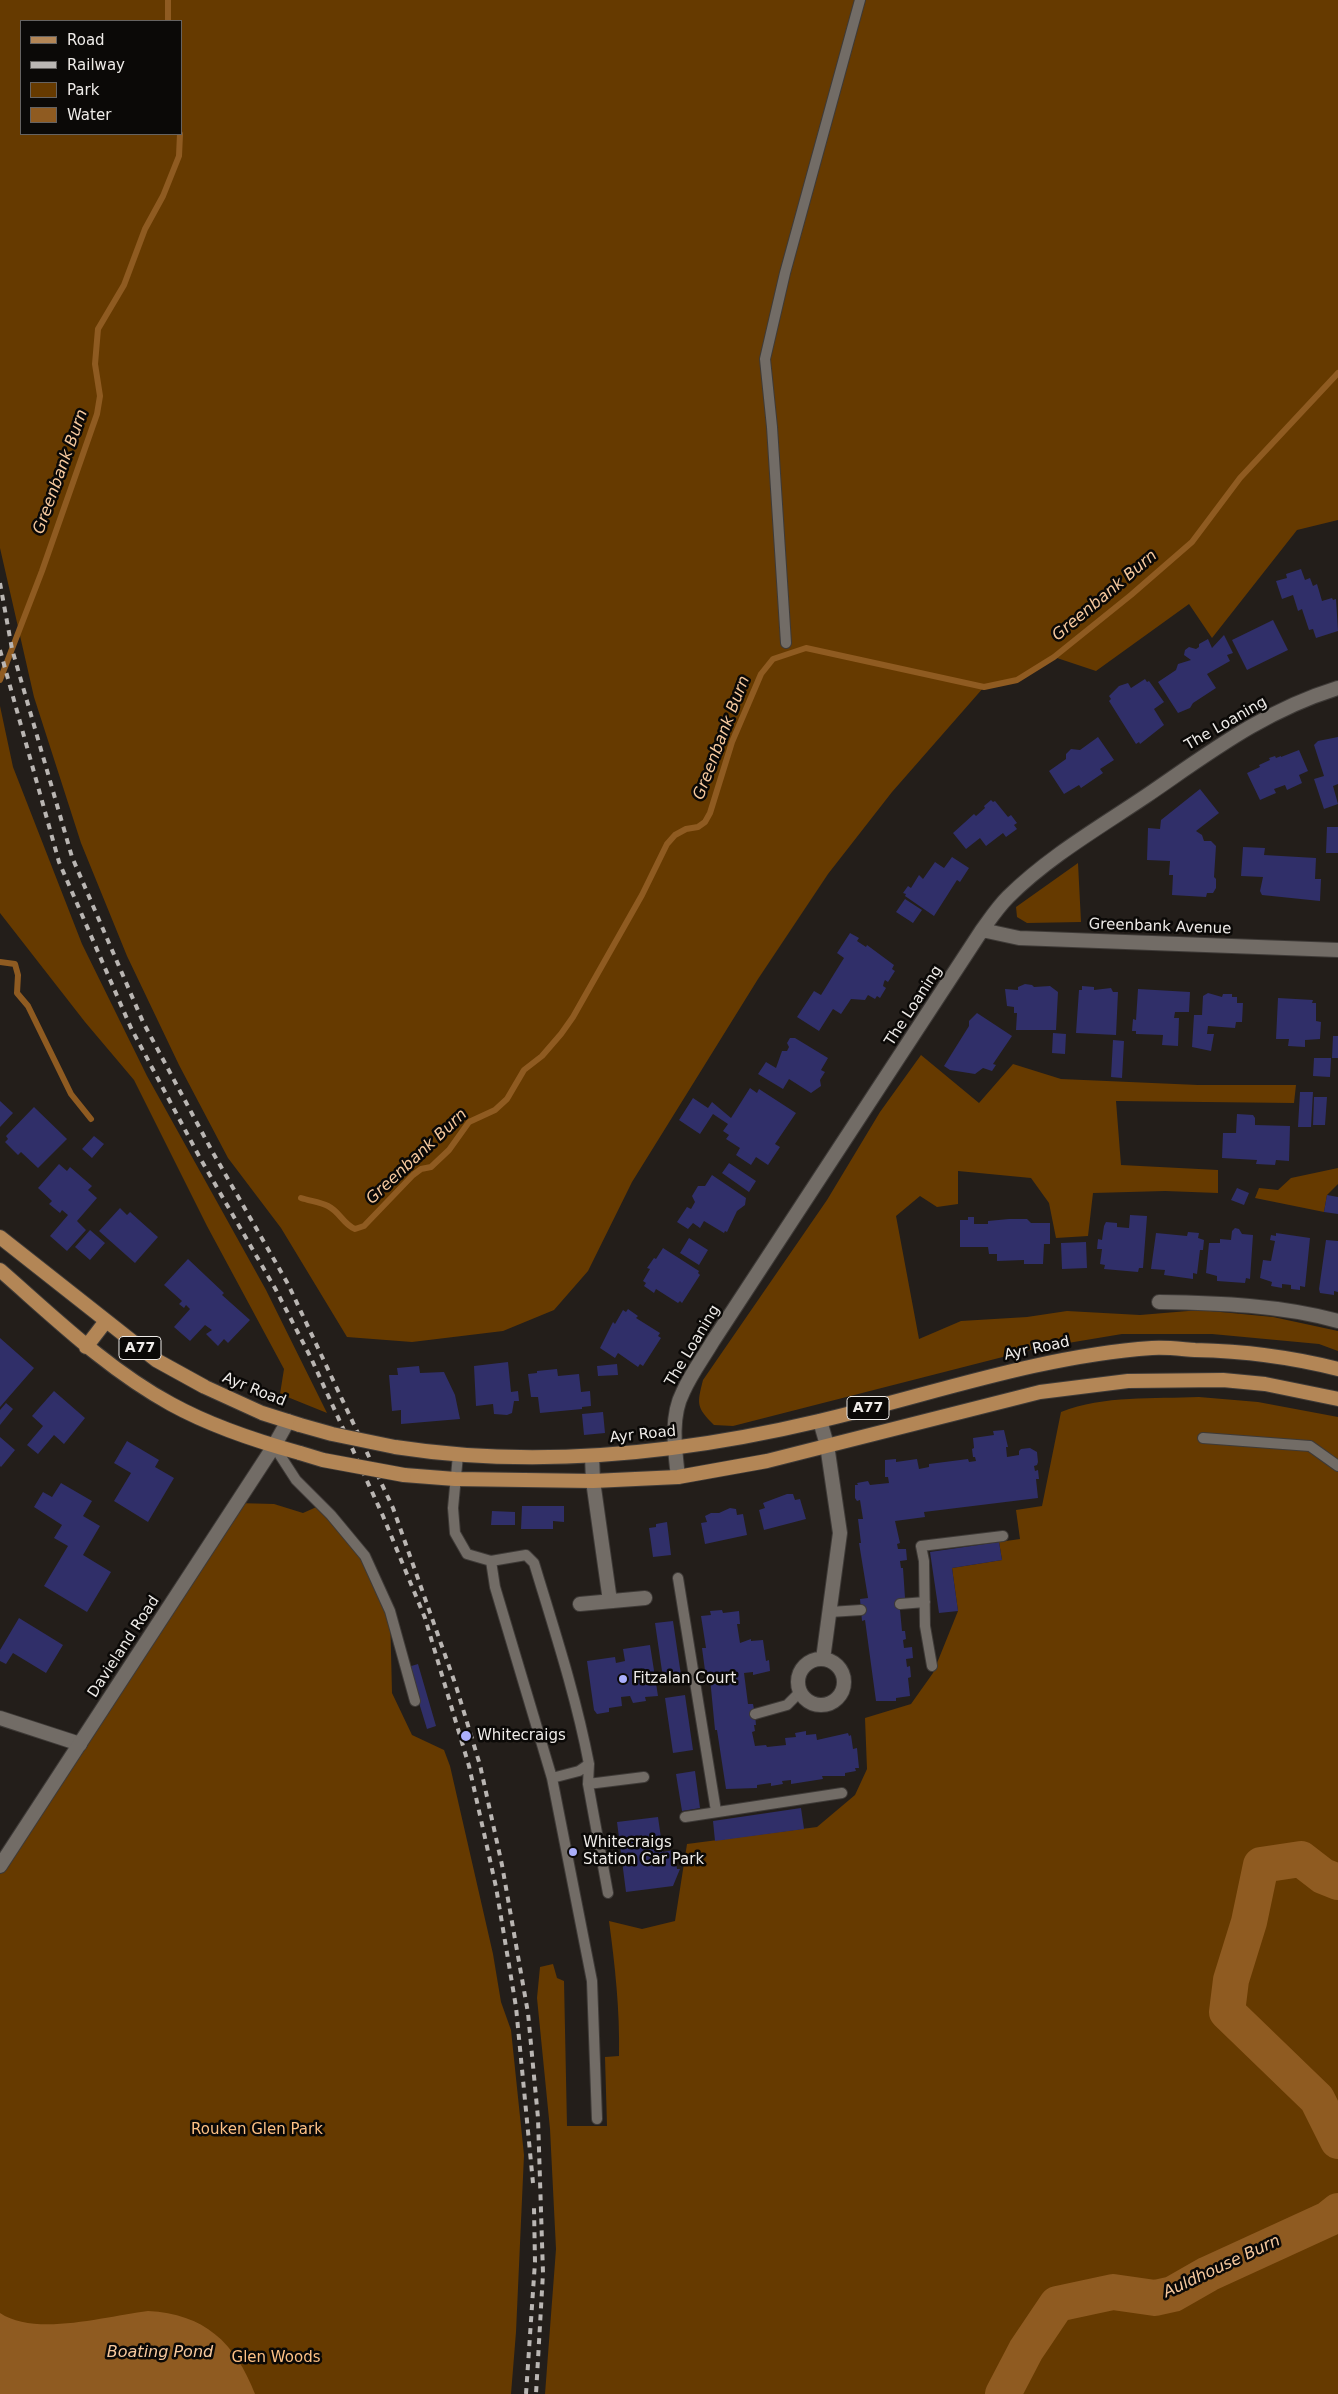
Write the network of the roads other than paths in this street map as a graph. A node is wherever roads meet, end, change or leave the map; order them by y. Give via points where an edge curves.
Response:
1 (860, 0) edge
2 (786, 643) dead end
3 (1338, 688) edge
4 (982, 930) junction
5 (1338, 950) edge
6 (0, 1237) edge
7 (0, 1270) edge
8 (1159, 1302) dead end
9 (106, 1321) junction
10 (1338, 1321) edge
11 (86, 1347) junction
12 (1338, 1369) edge
13 (1338, 1399) edge
14 (820, 1421) junction
15 (294, 1423) junction
16 (1203, 1438) dead end
17 (827, 1445) junction
18 (274, 1446) junction
19 (674, 1448) junction
20 (458, 1455) junction
21 (592, 1456) junction
22 (1338, 1466) edge
23 (678, 1477) junction
24 (455, 1479) junction
25 (593, 1481) junction
26 (1003, 1536) dead end
27 (491, 1561) junction
28 (678, 1578) dead end
29 (645, 1598) dead end
30 (610, 1601) junction
31 (925, 1602) junction
32 (580, 1604) dead end
33 (900, 1604) dead end
34 (861, 1610) dead end
35 (830, 1612) junction
36 (823, 1659) junction
37 (932, 1666) dead end
38 (800, 1692) junction
39 (415, 1701) dead end
40 (755, 1714) dead end
41 (0, 1718) edge
42 (714, 1720) dead end
43 (703, 1721) junction
44 (80, 1744) junction
45 (589, 1764) junction
46 (644, 1776) dead end
47 (552, 1778) junction
48 (588, 1784) junction
49 (842, 1793) dead end
50 (716, 1811) junction
51 (685, 1817) dead end
52 (0, 1866) edge
53 (608, 1893) dead end
54 (597, 2119) dead end

1 - 2 lane via 785,273 765,359
3 - 4 street, The Loaning via 1246,728 1202,755 1028,878
4 - 5 street, Greenbank Avenue via 1019,938
4 - 19 street, The Loaning via 682,1393
6 - 9 main road, Ayr Road / A77
7 - 11 main road, A77
8 - 10 street via 1241,1306
9 - 11 main road
9 - 15 main road, Ayr Road / A77 via 156,1360 182,1375 262,1413
11 - 18 main road, A77 via 172,1404 215,1425
12 - 14 main road, Ayr Road / A77 via 1248,1352 1154,1348 1048,1362
13 - 17 main road, A77 via 1265,1384 1223,1380 1128,1381 1040,1392
14 - 17 street
14 - 19 main road, Ayr Road / A77
15 - 18 street, Davieland Road
15 - 20 main road, Ayr Road / A77, bridge via 395,1447
16 - 22 lane via 1310,1446
17 - 23 main road, A77 via 767,1461
17 - 35 street via 840,1533
18 - 24 main road, A77, bridge via 342,1464 404,1475
18 - 39 lane via 296,1480 365,1556 390,1611
18 - 44 street, Davieland Road
19 - 21 main road, Ayr Road / A77
19 - 23 street, The Loaning
20 - 21 main road, Ayr Road / A77
20 - 24 lane
21 - 25 street
23 - 25 main road, A77
24 - 25 main road, A77
24 - 27 lane via 455,1533 467,1554
25 - 30 street
26 - 31 lane via 922,1546
27 - 45 lane via 526,1556 534,1562 578,1713
27 - 47 lane via 495,1587
28 - 43 lane
29 - 30 street
30 - 32 street
31 - 33 lane
31 - 37 lane via 925,1626
34 - 35 lane
35 - 36 street
36 - 38 street via 807,1662 801,1668 797,1684
36 - 38 street via 839,1667 844,1683 842,1692 837,1699 821,1705 812,1704
38 - 40 lane via 787,1705
41 - 44 street
42 - 43 lane
43 - 50 lane
44 - 52 street, Davieland Road
45 - 47 lane via 579,1771
45 - 48 lane
46 - 48 lane
47 - 54 lane via 592,1981
48 - 53 lane
49 - 50 lane
50 - 51 lane

